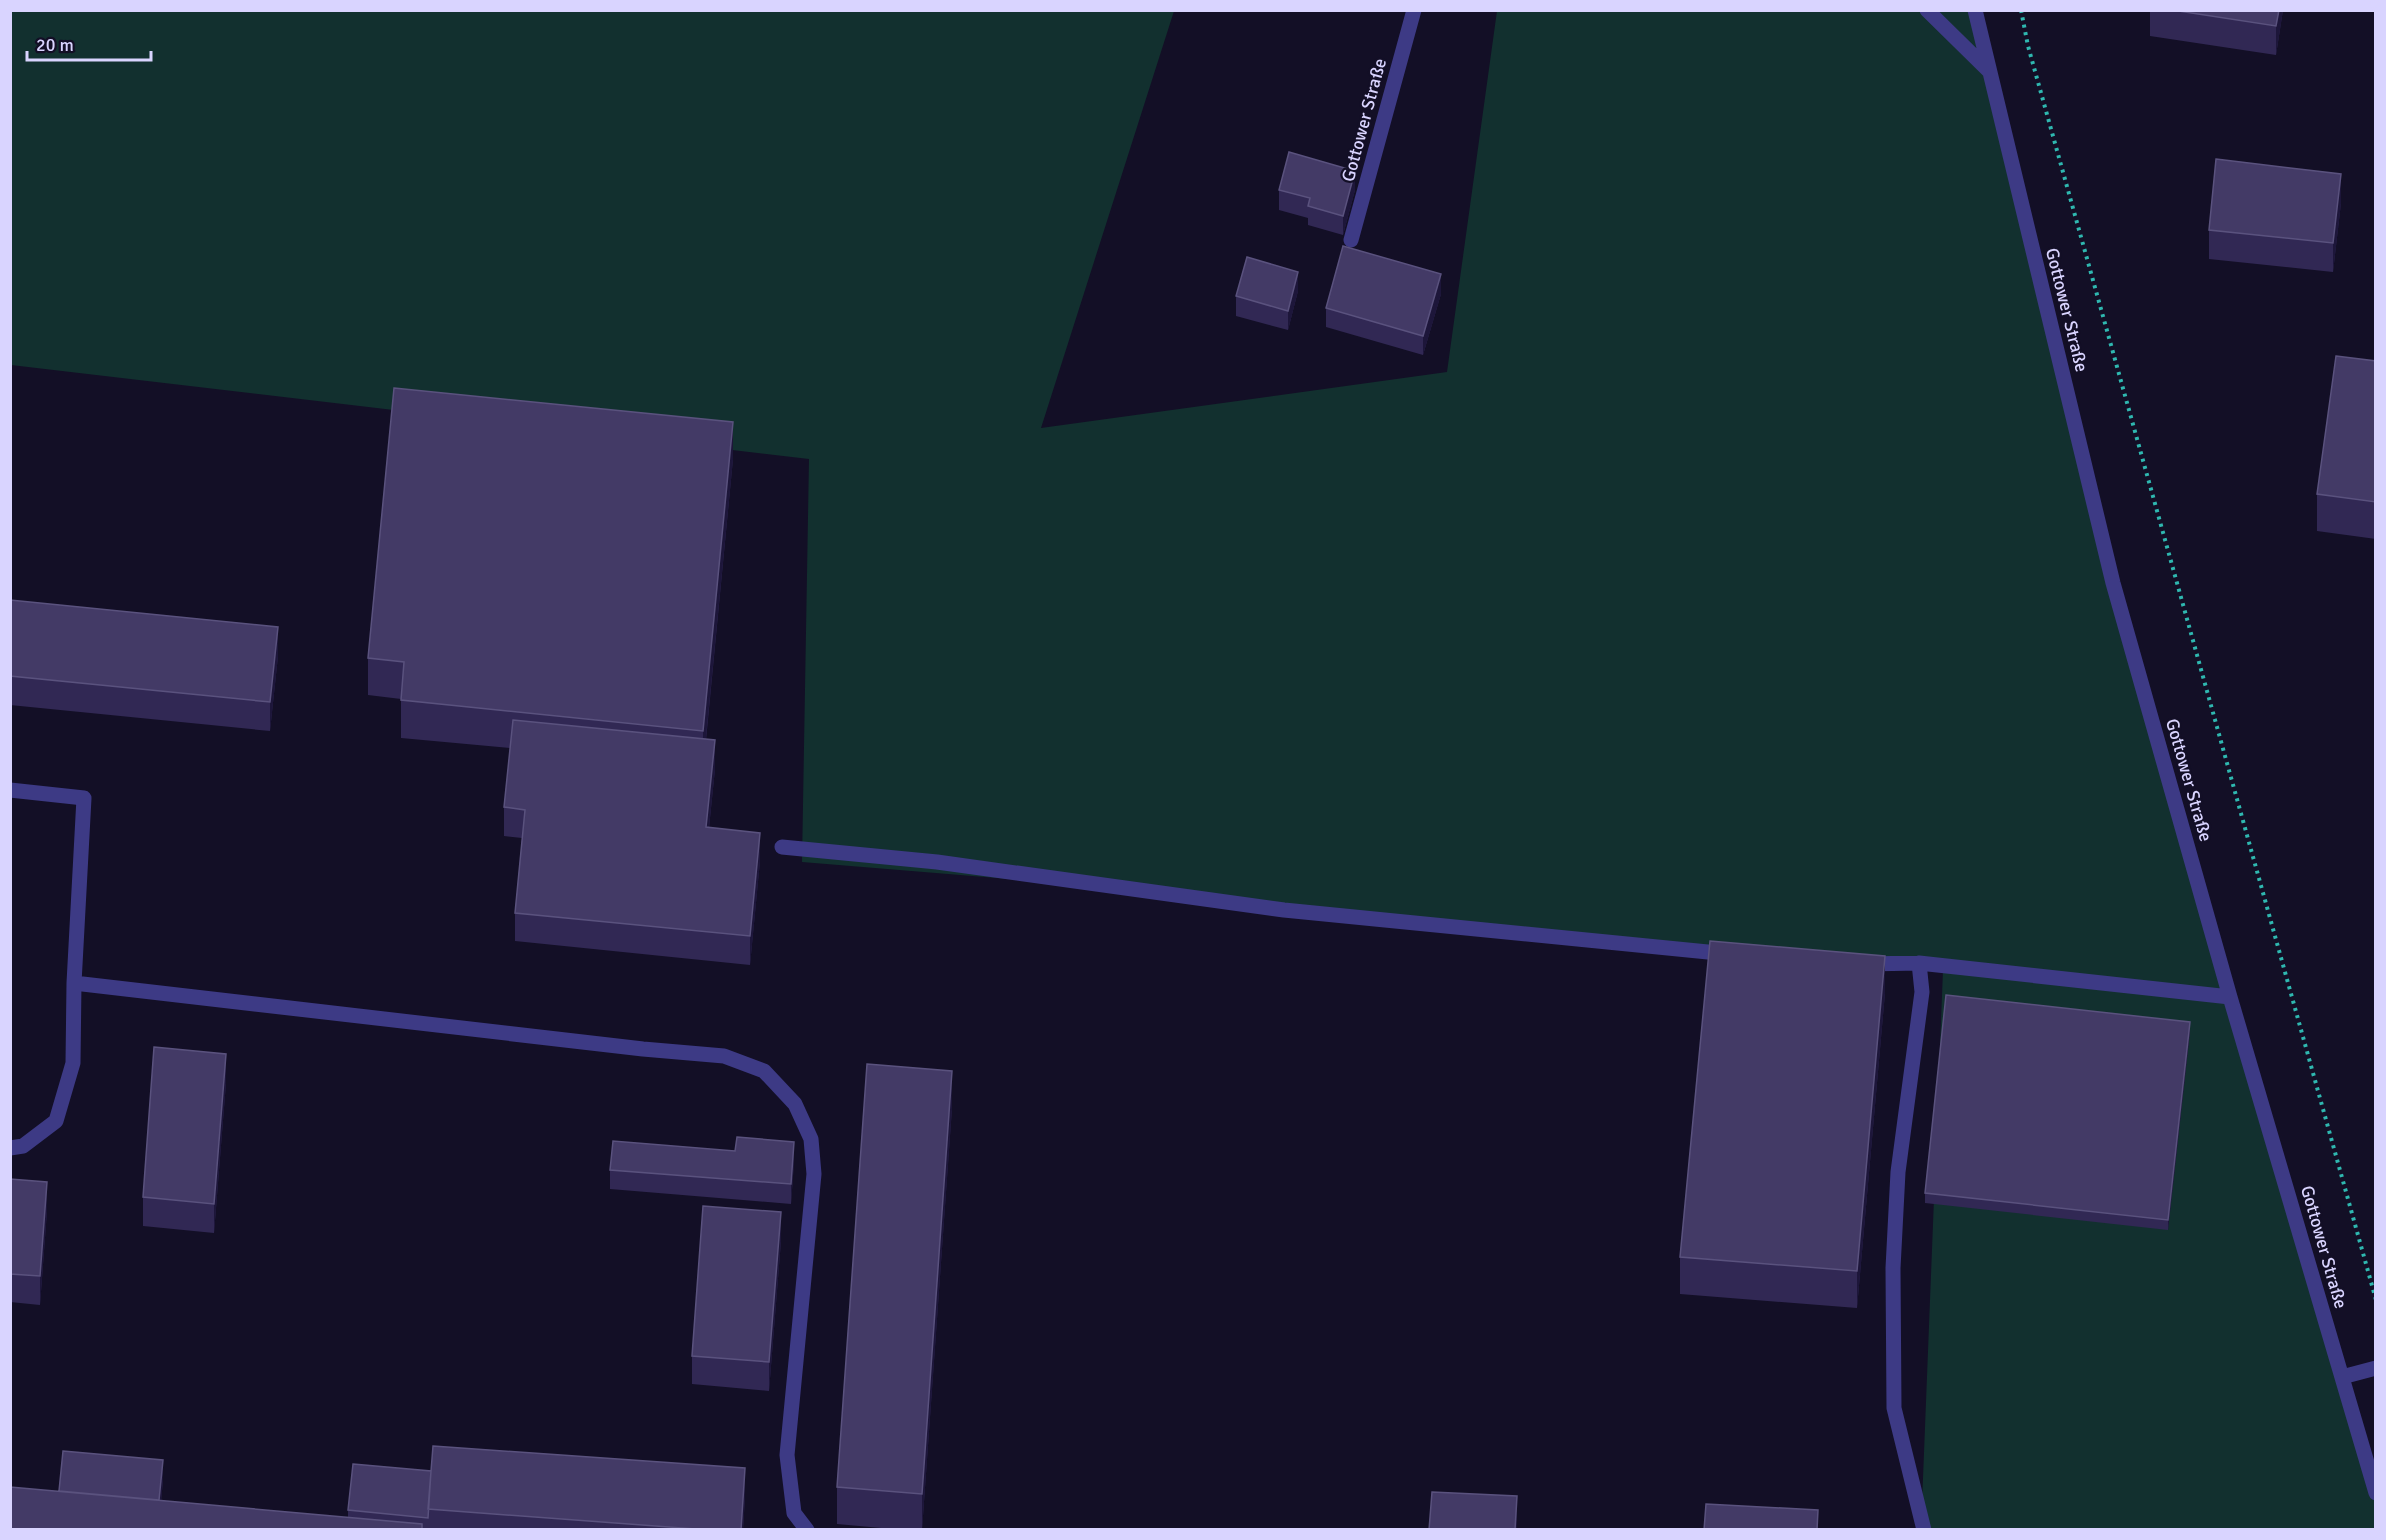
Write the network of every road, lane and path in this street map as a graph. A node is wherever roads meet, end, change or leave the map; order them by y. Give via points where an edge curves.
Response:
1 (1414, 10) edge
2 (1927, 10) edge
3 (1975, 10) edge
4 (2021, 10) edge
5 (1989, 71) junction
6 (1351, 240) dead end
7 (10, 789) edge
8 (782, 847) dead end
9 (1741, 956) edge
10 (1918, 963) junction
11 (1856, 964) edge
12 (74, 983) junction
13 (2230, 997) junction
14 (10, 1148) edge
15 (2376, 1300) edge
16 (2376, 1368) edge
17 (2342, 1377) junction
18 (2376, 1493) edge
19 (807, 1530) edge
20 (1924, 1530) edge

1 - 6 street, Gottower Straße
2 - 5 street
3 - 5 street, Gottower Straße
4 - 15 path
5 - 13 street, Gottower Straße via 2113,583
7 - 12 street via 84,798
8 - 9 street via 937,862 1284,910
10 - 11 street
10 - 13 street
10 - 20 street via 1922,992 1898,1172 1894,1408
12 - 14 street via 73,1063 56,1121 23,1146
12 - 19 street via 724,1056 764,1071 795,1104 811,1139 814,1174 787,1455 794,1513
13 - 17 street, Gottower Straße
16 - 17 street
17 - 18 street, Gottower Straße

